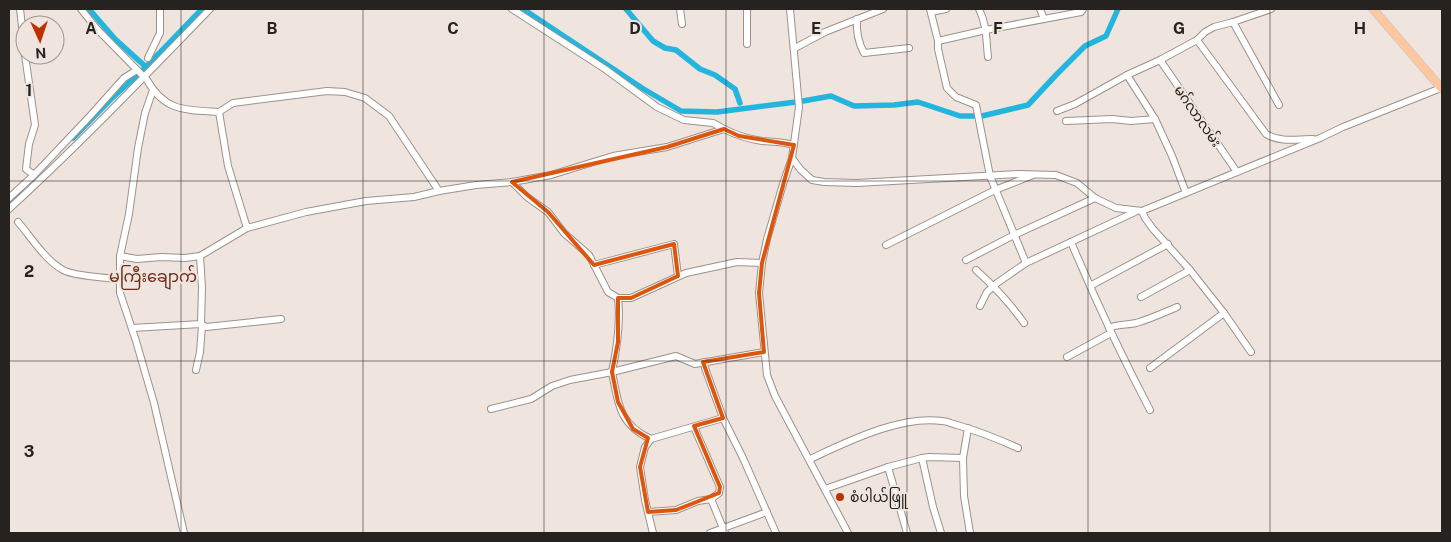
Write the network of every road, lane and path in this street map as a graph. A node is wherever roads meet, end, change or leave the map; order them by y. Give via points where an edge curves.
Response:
1 (81, 9) edge
2 (160, 9) edge
3 (210, 9) edge
4 (512, 9) edge
5 (680, 9) edge
6 (747, 9) edge
7 (790, 9) edge
8 (883, 9) edge
9 (946, 9) edge
10 (980, 9) edge
11 (1040, 9) edge
12 (1083, 9) edge
13 (1271, 9) edge
14 (1373, 9) edge
15 (930, 10) edge
16 (857, 19) junction
17 (1044, 19) junction
18 (1233, 22) junction
19 (682, 24) dead end
20 (986, 30) junction
21 (1197, 40) junction
22 (938, 41) junction
23 (747, 44) dead end
24 (794, 48) junction
25 (909, 48) dead end
26 (988, 57) dead end
27 (148, 58) dead end
28 (1160, 60) junction
29 (27, 65) edge
30 (137, 70) junction
31 (1127, 75) junction
32 (144, 77) junction
33 (1442, 88) edge
34 (153, 90) junction
35 (1279, 105) dead end
36 (1057, 111) dead end
37 (219, 112) junction
38 (1155, 119) junction
39 (1066, 121) dead end
40 (724, 129) junction
41 (1320, 138) junction
42 (794, 145) junction
43 (792, 158) junction
44 (1237, 172) junction
45 (1038, 174) junction
46 (34, 175) junction
47 (990, 176) junction
48 (512, 182) junction
49 (995, 190) junction
50 (439, 191) junction
51 (1186, 193) junction
52 (9, 198) edge
53 (1095, 198) junction
54 (9, 209) edge
55 (1139, 211) junction
56 (18, 222) dead end
57 (247, 228) junction
58 (1014, 235) junction
59 (1072, 242) junction
60 (1168, 244) junction
61 (886, 245) dead end
62 (120, 256) junction
63 (200, 256) junction
64 (966, 260) dead end
65 (762, 263) junction
66 (1026, 263) junction
67 (594, 265) junction
68 (976, 270) dead end
69 (1190, 270) junction
70 (678, 276) junction
71 (120, 279) junction
72 (994, 286) junction
73 (1090, 286) junction
74 (1141, 297) dead end
75 (618, 298) junction
76 (980, 306) dead end
77 (1177, 307) dead end
78 (1224, 313) junction
79 (281, 319) dead end
80 (1024, 324) dead end
81 (201, 325) junction
82 (132, 328) junction
83 (1110, 330) junction
84 (764, 352) junction
85 (1251, 352) dead end
86 (1066, 357) dead end
87 (704, 362) junction
88 (1150, 368) dead end
89 (196, 370) dead end
90 (612, 372) junction
91 (491, 409) dead end
92 (1150, 410) dead end
93 (723, 418) junction
94 (694, 426) junction
95 (968, 428) junction
96 (651, 439) junction
97 (1018, 448) dead end
98 (922, 458) junction
99 (963, 458) junction
100 (810, 459) junction
101 (888, 467) junction
102 (825, 489) junction
103 (711, 499) junction
104 (648, 512) junction
105 (767, 512) junction
106 (724, 531) edge
107 (184, 533) edge
108 (652, 533) edge
109 (710, 533) edge
110 (776, 533) edge
111 (848, 533) edge
112 (907, 533) edge
113 (941, 533) edge
114 (970, 533) edge

1 - 30 street
2 - 27 street via 160,33
3 - 32 street
4 - 40 street via 606,69 657,107 684,120 713,123
5 - 19 street
6 - 23 street
7 - 24 street
8 - 16 street
9 - 15 street
10 - 20 street
11 - 17 street
12 - 17 street
13 - 18 street
14 - 33 main road
15 - 22 street
16 - 24 street
16 - 25 street via 859,44 864,53
17 - 20 street
18 - 21 street via 1214,27
18 - 35 street
20 - 22 street
20 - 26 street
21 - 28 street
21 - 41 street via 1266,134 1280,140
22 - 47 street via 947,88 956,97 976,105
24 - 42 street via 800,107
28 - 31 street
28 - 44 street, မဂ်လာလမ်း
29 - 46 street via 35,126 26,169
30 - 32 street
30 - 46 street via 124,78
31 - 36 street
31 - 38 street
32 - 34 street
32 - 54 street
33 - 41 street
34 - 37 street via 165,102 179,108
34 - 62 street via 138,148
37 - 50 street via 234,103 327,91 365,98 389,116
37 - 57 street via 228,166
38 - 39 street
38 - 51 street
40 - 42 street via 739,136
40 - 48 street via 667,147 613,156 551,175
41 - 44 street
42 - 43 street
43 - 47 street via 812,180 824,182
43 - 65 street
44 - 51 street
45 - 47 street
45 - 49 street
45 - 53 street via 1056,175 1077,183
46 - 52 street
47 - 49 street
48 - 50 street
48 - 67 street via 548,212 564,233 589,255
49 - 58 street
49 - 61 street
50 - 57 street via 414,197 366,200
51 - 55 street
53 - 55 street via 1116,208
53 - 58 street
55 - 59 street
55 - 60 street
56 - 71 street via 46,256 64,271
57 - 63 street
58 - 64 street
58 - 66 street
59 - 66 street
59 - 73 street
60 - 69 street
60 - 73 street
62 - 63 street via 137,259
62 - 71 street
63 - 81 street
65 - 70 street via 737,262
65 - 84 street via 760,293
66 - 72 street
67 - 70 street via 674,244
67 - 75 street via 608,292
68 - 72 street
69 - 74 street
69 - 78 street
70 - 75 street via 631,298
71 - 82 street via 120,293
72 - 76 street
72 - 80 street
73 - 83 street
75 - 90 street via 618,342
77 - 83 street via 1149,319 1113,326
78 - 85 street
78 - 88 street
79 - 81 street
81 - 82 street
81 - 89 street
82 - 107 street via 154,403
83 - 86 street
83 - 92 street
84 - 87 street
84 - 100 street via 767,375 775,396
87 - 90 street via 695,364 676,356
87 - 93 street
90 - 91 street via 570,380 531,399
90 - 96 street via 625,420 633,429
93 - 94 street
93 - 105 street
94 - 96 street
94 - 103 street via 720,487
95 - 97 street
95 - 99 street
95 - 100 street via 942,421 916,421 850,440
96 - 104 street via 645,447 640,467
98 - 99 street
98 - 101 street
98 - 113 street
99 - 114 street via 964,496
100 - 102 street
101 - 102 street
101 - 112 street
102 - 111 street
103 - 104 street via 676,510
103 - 106 street
104 - 108 street
105 - 106 street
105 - 110 street
106 - 109 street

